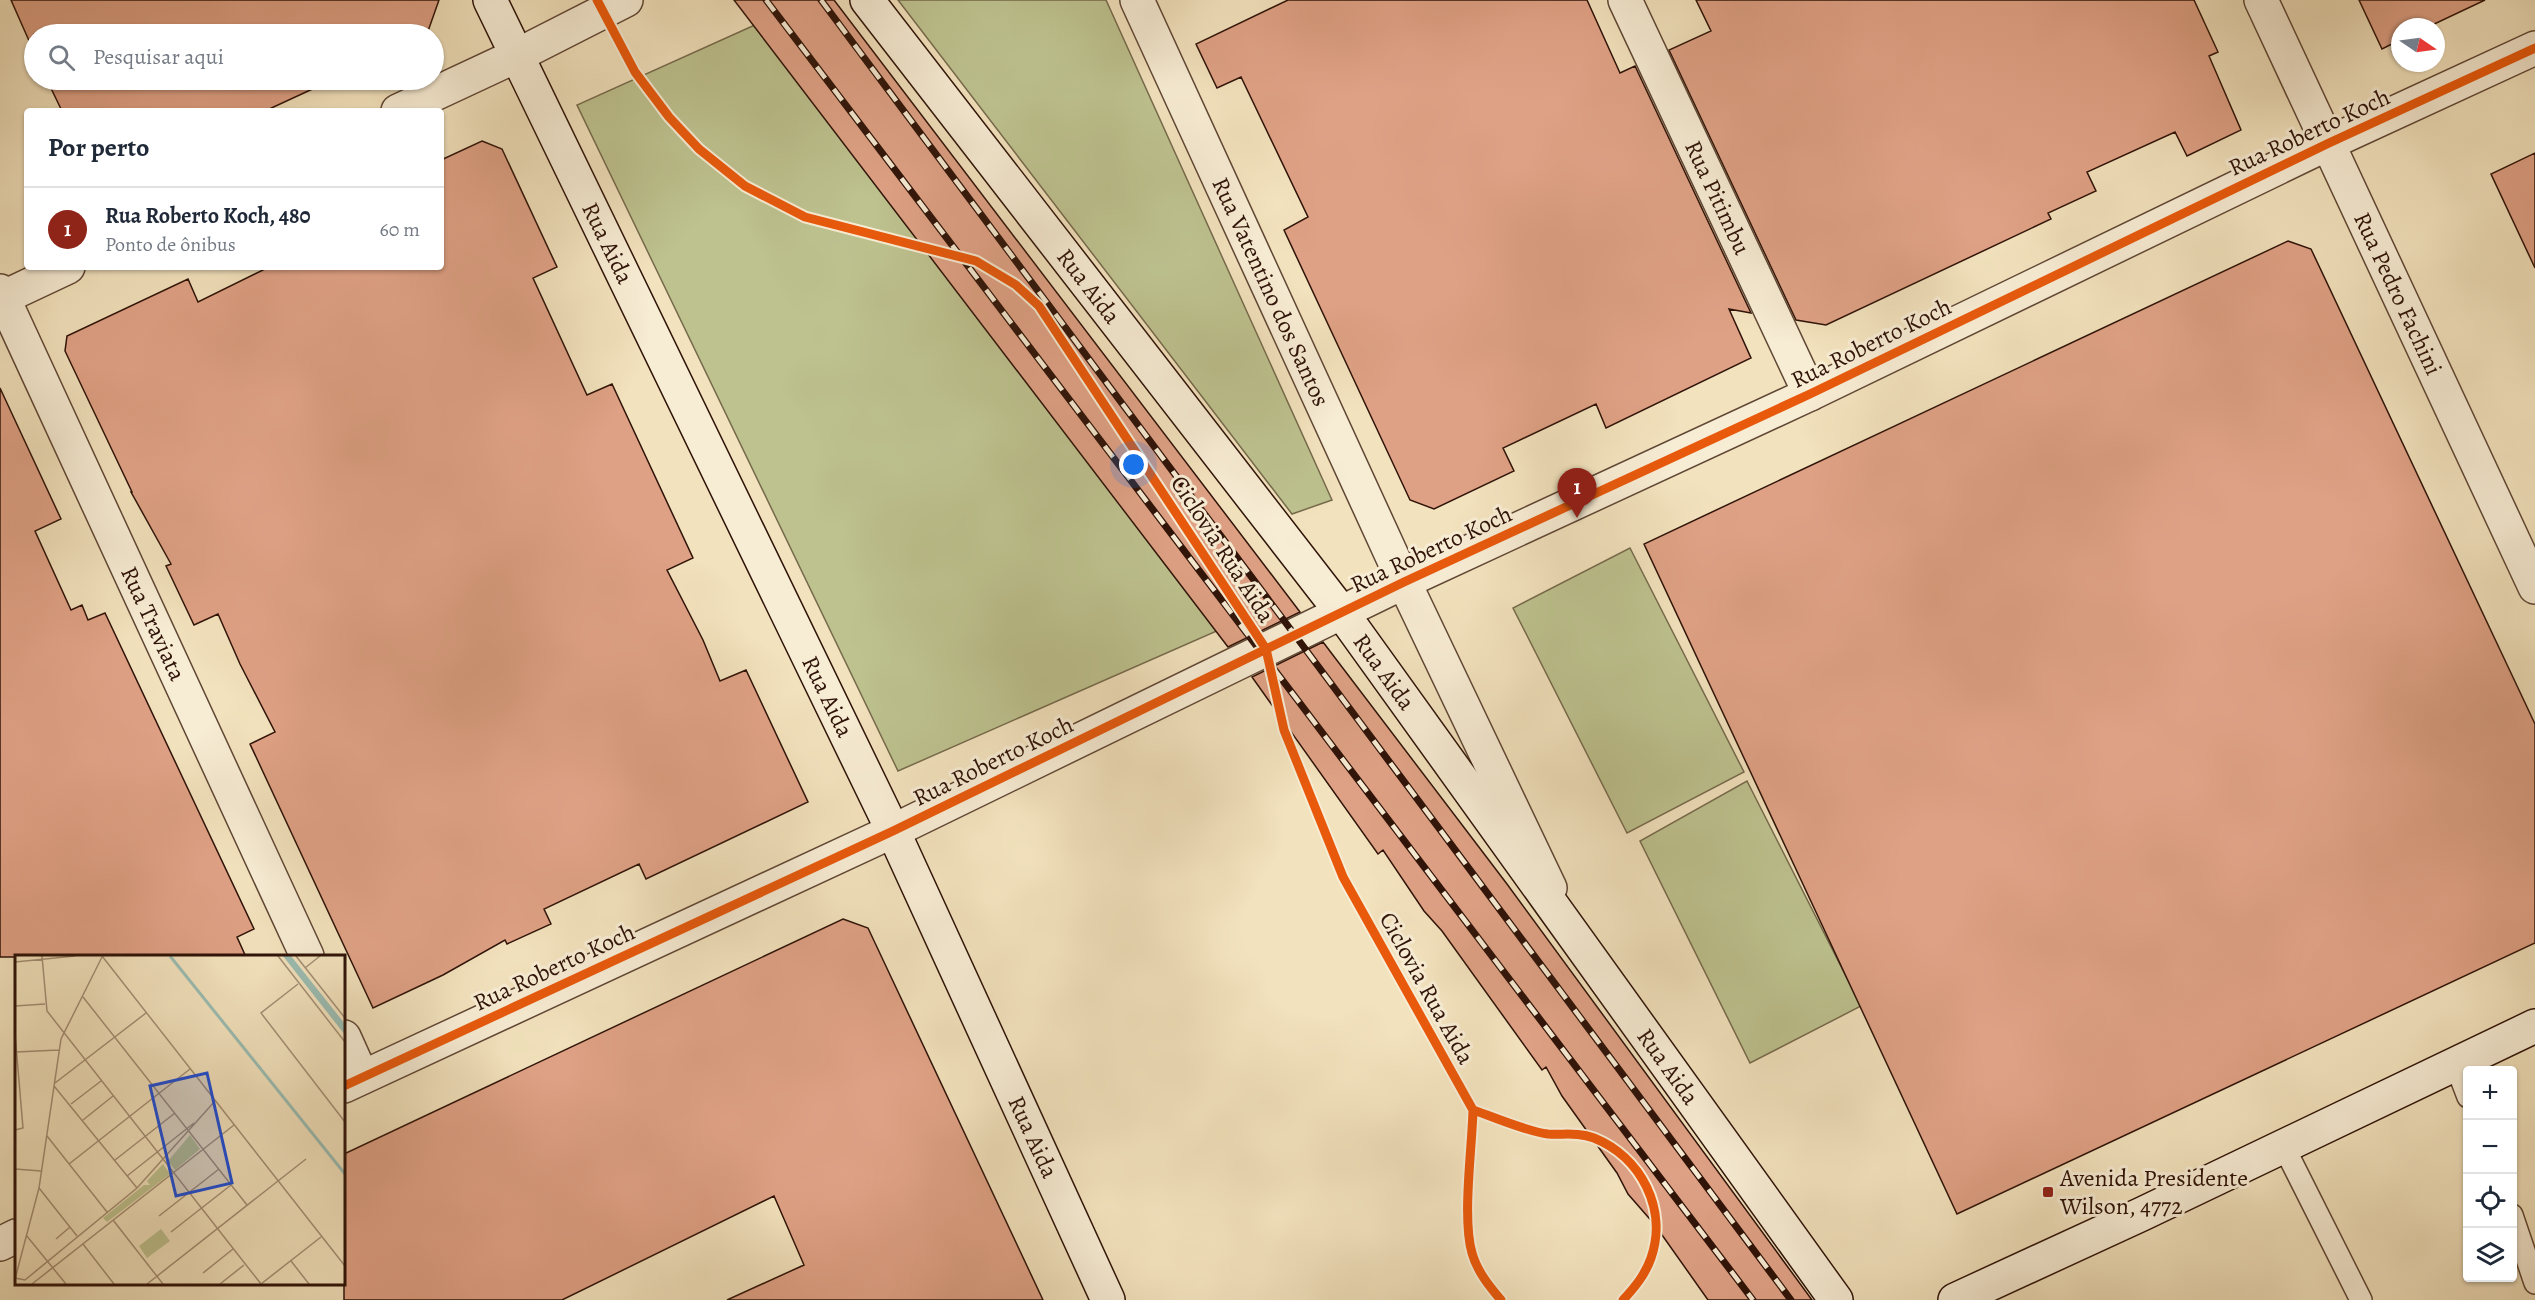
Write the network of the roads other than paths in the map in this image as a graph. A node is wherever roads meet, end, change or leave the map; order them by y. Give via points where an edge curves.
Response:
1 (490, 0) edge
2 (626, 0) edge
3 (867, 0) edge
4 (1137, 0) edge
5 (1625, 0) edge
6 (2261, 0) edge
7 (2535, 48) edge
8 (518, 55) junction
9 (444, 90) edge
10 (444, 90) edge
11 (405, 108) edge
12 (2329, 143) junction
13 (61, 270) edge
14 (1, 296) edge
15 (1810, 394) junction
16 (1404, 582) junction
17 (2535, 587) edge
18 (1342, 613) junction
19 (892, 831) junction
20 (1572, 933) junction
21 (306, 955) edge
22 (2535, 1026) edge
23 (345, 1041) edge
24 (2455, 1064) junction
25 (353, 1082) edge
26 (2463, 1084) edge
27 (2283, 1145) junction
28 (2516, 1228) edge
29 (15, 1236) edge
30 (0, 1244) edge
31 (2535, 1283) edge
32 (1108, 1300) edge
33 (1836, 1300) edge
34 (1955, 1300) edge
35 (2361, 1300) edge

1 - 8 street, Rua Aida
2 - 8 street
3 - 18 street, Rua Aida
4 - 16 street, Rua Vatentino dos Santos
5 - 15 street, Rua Pitimbu
6 - 12 street, Rua Pedro Fachini
7 - 12 street, Rua Roberto Koch
8 - 10 street
8 - 19 street, Rua Aida
9 - 11 street
12 - 15 street, Rua Roberto Koch
12 - 17 street, Rua Pedro Fachini
13 - 14 street
14 - 21 street, Rua Traviata
15 - 16 street, Rua Roberto Koch
16 - 18 street, Rua Roberto Koch
16 - 20 street, Rua Vatentino dos Santos
18 - 19 street, Rua Roberto Koch
18 - 20 street, Rua Aida
19 - 25 street, Rua Roberto Koch
19 - 32 street, Rua Aida
20 - 33 street, Rua Aida
22 - 24 street
23 - 25 street
24 - 26 lane
24 - 27 street
27 - 34 street
27 - 35 lane
28 - 31 lane
29 - 30 street

